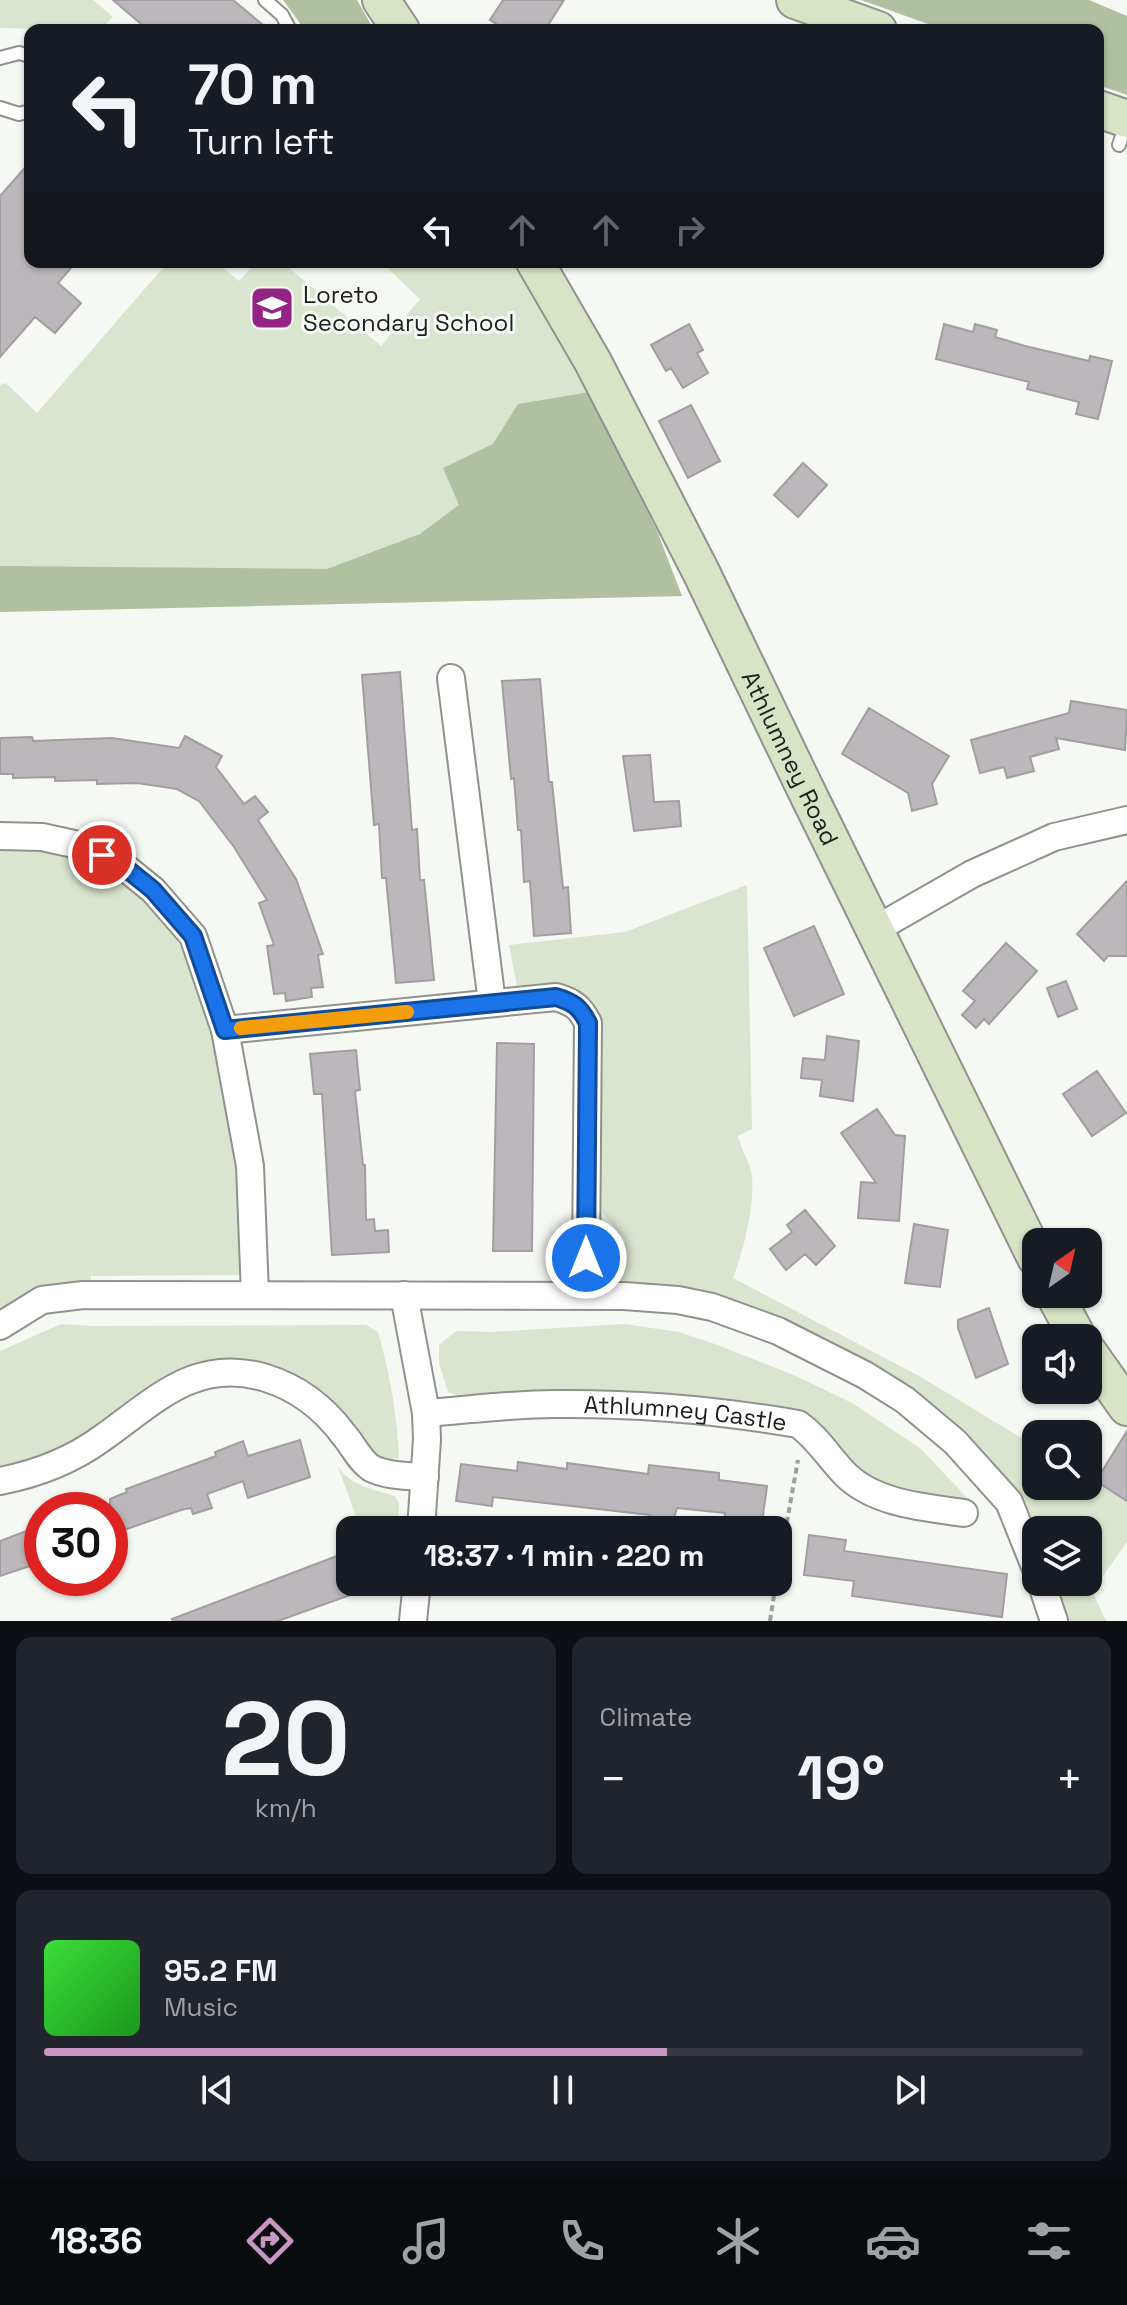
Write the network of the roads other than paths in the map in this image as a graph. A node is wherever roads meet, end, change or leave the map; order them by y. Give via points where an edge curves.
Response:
1 (265, 0) edge
2 (381, 0) edge
3 (795, 0) edge
4 (287, 24) edge
5 (397, 24) edge
6 (861, 24) edge
7 (24, 54) edge
8 (0, 58) edge
9 (0, 108) edge
10 (24, 113) edge
11 (1104, 113) edge
12 (1124, 128) edge
13 (538, 268) edge
14 (451, 678) dead end
15 (1127, 820) edge
16 (0, 836) edge
17 (876, 929) junction
18 (492, 1003) junction
19 (225, 1030) junction
20 (1022, 1229) edge
21 (586, 1258) dead end
22 (255, 1295) junction
23 (404, 1295) junction
24 (0, 1326) edge
25 (1102, 1372) edge
26 (1127, 1407) edge
27 (426, 1413) junction
28 (425, 1477) junction
29 (0, 1481) edge
30 (964, 1513) dead end
31 (422, 1516) edge
32 (1022, 1534) edge
33 (416, 1596) edge
34 (1046, 1596) edge
35 (413, 1621) edge
36 (1054, 1621) edge

1 - 4 lane
2 - 5 main road
3 - 6 main road
7 - 8 lane
9 - 10 lane
11 - 12 main road
13 - 17 main road, Athlumney Road via 701,572
14 - 18 street
15 - 17 street via 1054,837 972,874
16 - 19 street via 42,837 83,846 122,865 153,890 193,936
17 - 20 main road, Athlumney Road
18 - 19 street
18 - 21 street via 556,997 573,1002 588,1023
19 - 22 street via 250,1166
22 - 23 street
22 - 24 street via 83,1295 42,1300
23 - 27 street
23 - 32 street via 678,1300 778,1331 905,1400 955,1442 1009,1502
25 - 26 main road
27 - 28 street
27 - 30 street, Athlumney Castle via 551,1403 649,1405 798,1424 864,1489 884,1498
28 - 29 street via 370,1467 323,1410 289,1388 265,1378 217,1373 168,1390 65,1460
28 - 31 street
33 - 35 street
34 - 36 street

